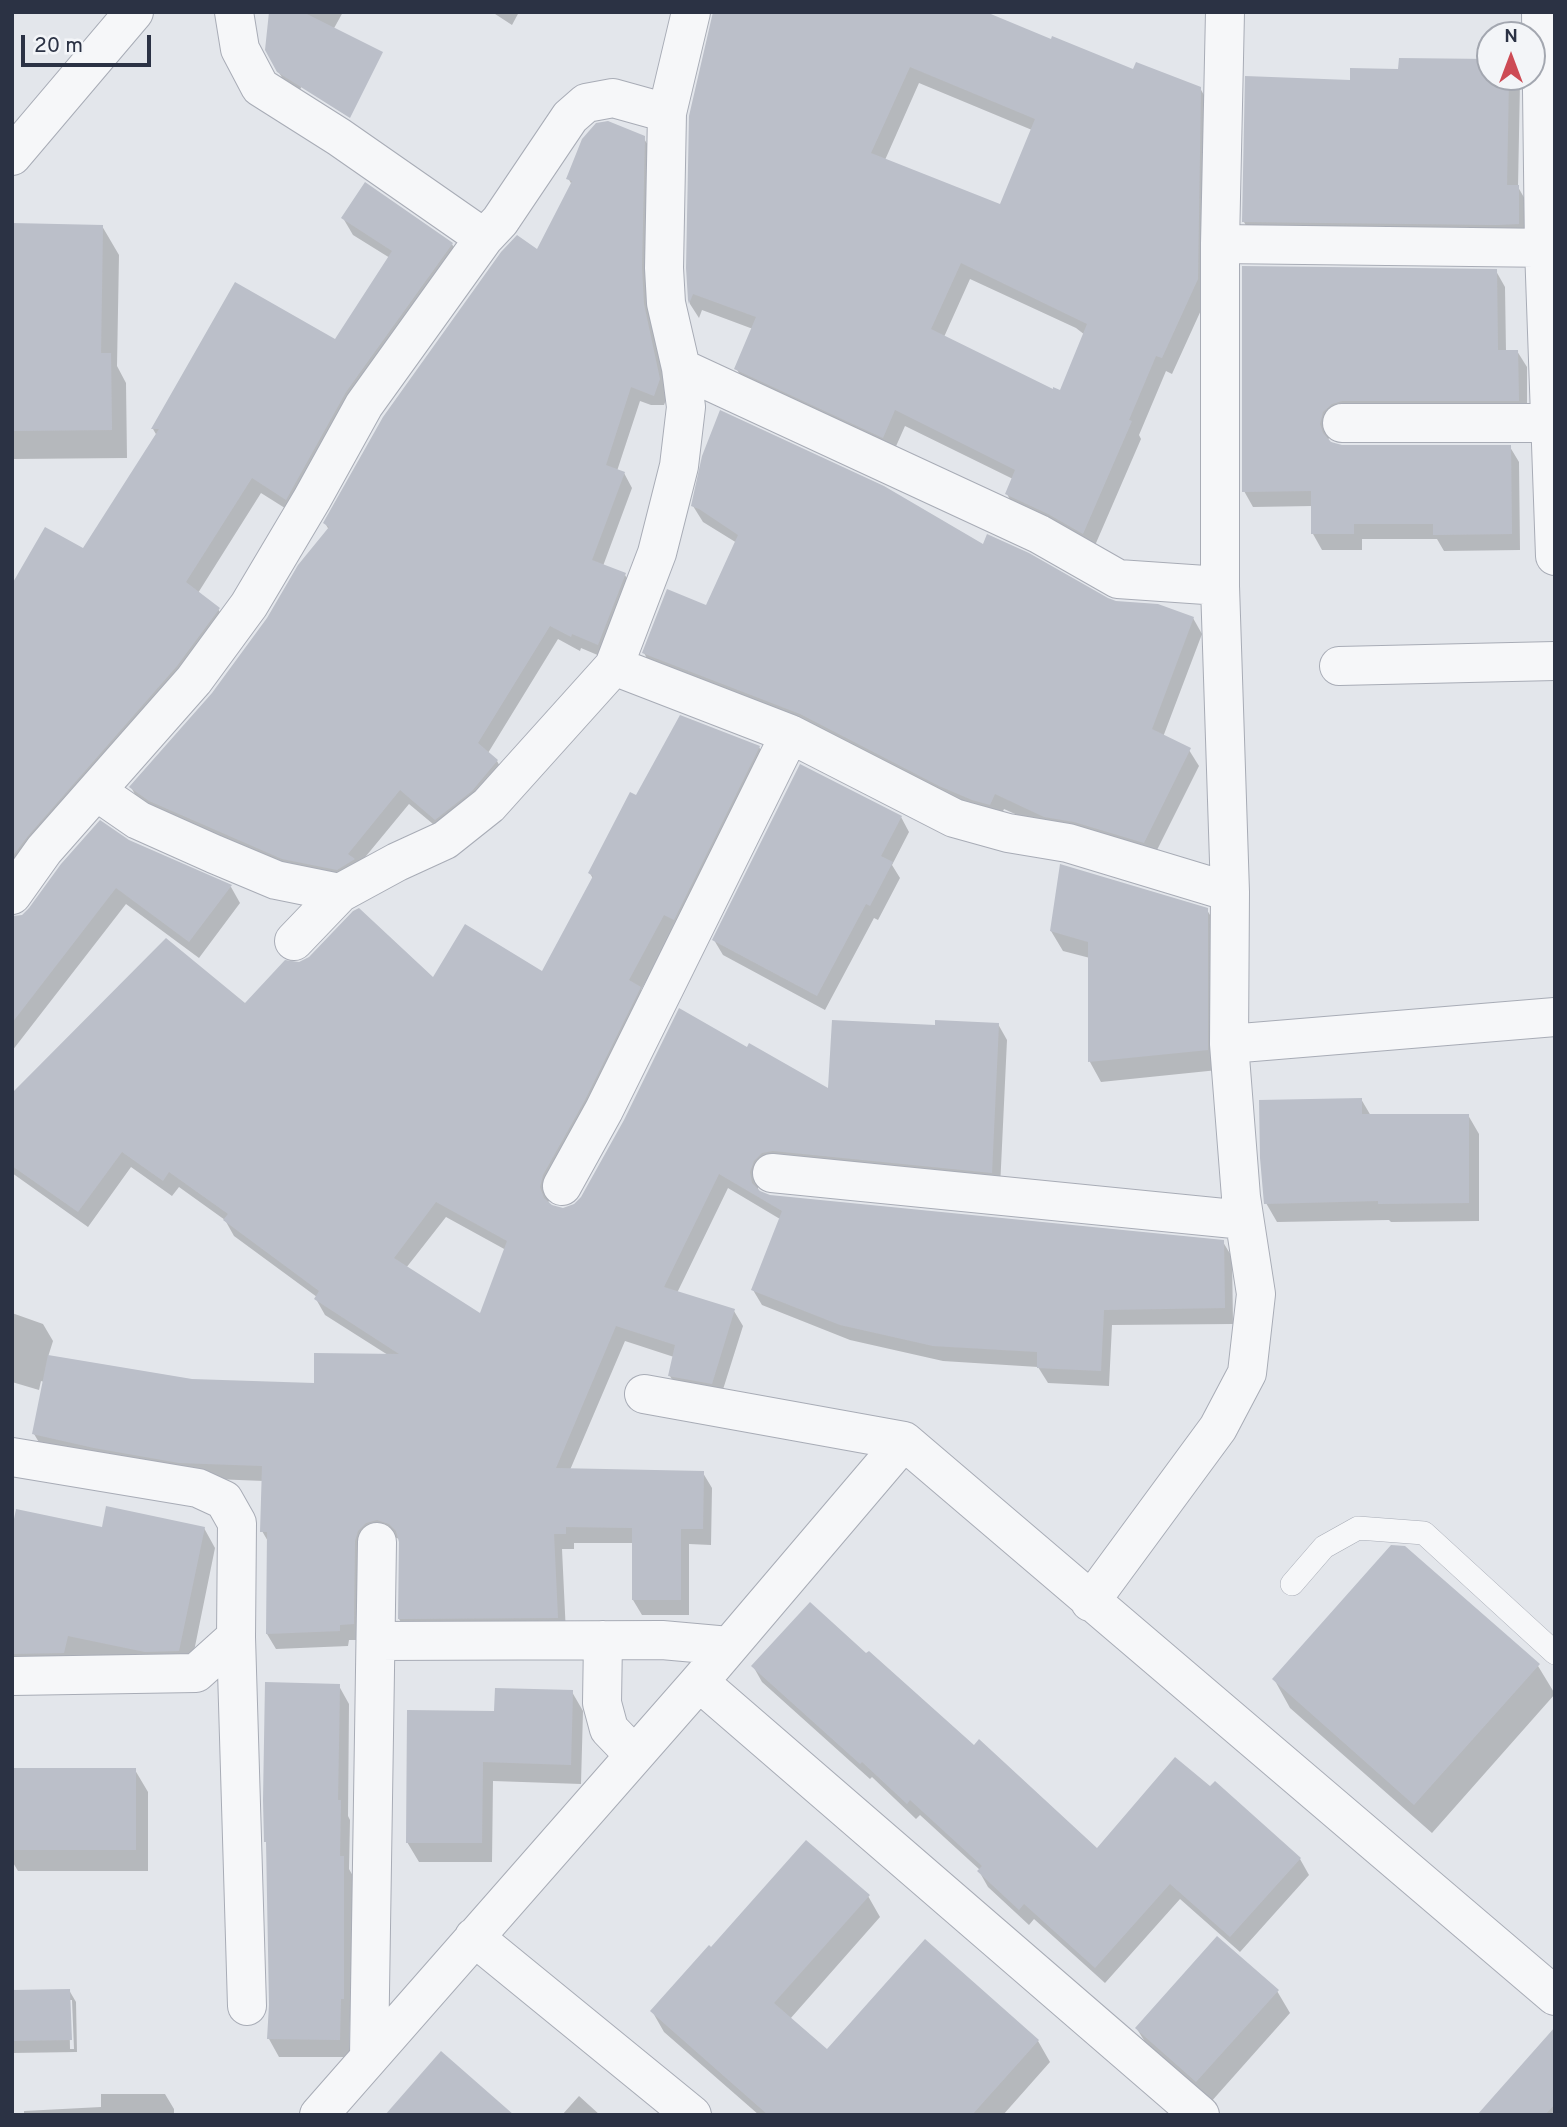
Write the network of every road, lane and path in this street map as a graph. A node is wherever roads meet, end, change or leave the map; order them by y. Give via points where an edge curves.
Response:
1 (134, 12) edge
2 (234, 12) edge
3 (691, 12) edge
4 (1225, 12) edge
5 (1541, 12) edge
6 (667, 113) junction
7 (12, 156) edge
8 (484, 238) junction
9 (1220, 244) junction
10 (1549, 248) edge
11 (681, 368) junction
12 (1342, 423) dead end
13 (1550, 423) junction
14 (1555, 556) edge
15 (1220, 586) junction
16 (1555, 661) edge
17 (614, 666) junction
18 (1339, 666) dead end
19 (790, 734) junction
20 (96, 791) junction
21 (1230, 892) junction
22 (340, 893) junction
23 (12, 895) edge
24 (294, 941) dead end
25 (1555, 1017) edge
26 (1229, 1044) junction
27 (772, 1173) dead end
28 (562, 1186) dead end
29 (1244, 1220) junction
30 (644, 1394) dead end
31 (904, 1441) junction
32 (12, 1457) edge
33 (377, 1542) dead end
34 (1292, 1584) dead end
35 (1090, 1602) junction
36 (236, 1637) junction
37 (603, 1640) junction
38 (376, 1641) junction
39 (729, 1646) junction
40 (1555, 1653) edge
41 (12, 1676) edge
42 (699, 1682) junction
43 (634, 1755) junction
44 (474, 1937) junction
45 (1555, 1996) edge
46 (247, 2006) dead end
47 (369, 2056) junction
48 (319, 2115) edge
49 (691, 2115) edge
50 (1200, 2115) edge

1 - 7 street
2 - 8 street via 240,49 260,87
3 - 6 street
4 - 9 street
5 - 10 street
6 - 8 street via 613,98 586,103 570,117
6 - 11 street via 665,292
8 - 20 street via 364,404 249,605 194,680
9 - 10 street
9 - 15 street
10 - 13 street
11 - 15 street via 1039,534 1118,579
11 - 17 street via 686,407 679,466 657,552
12 - 13 street
13 - 14 street
15 - 21 street
16 - 18 street
17 - 19 street
17 - 22 street via 489,805 445,840
19 - 21 street via 954,818 1068,843
19 - 28 street
20 - 22 street via 138,820 276,880
20 - 23 street
21 - 26 street
22 - 24 street
25 - 26 street
26 - 29 street
27 - 29 street
29 - 35 street via 1256,1294 1247,1373 1218,1428
30 - 31 street
31 - 35 street
31 - 39 street
32 - 36 street via 198,1488 225,1500 237,1523
33 - 38 street
34 - 40 lane via 1324,1547 1358,1528 1424,1533
35 - 45 street
36 - 41 street via 196,1673
36 - 46 street
37 - 38 street
37 - 39 street
37 - 43 street via 602,1703 609,1729
38 - 47 street
39 - 42 street
42 - 43 street
42 - 50 street
43 - 44 street
44 - 47 street
44 - 49 street
47 - 48 street

